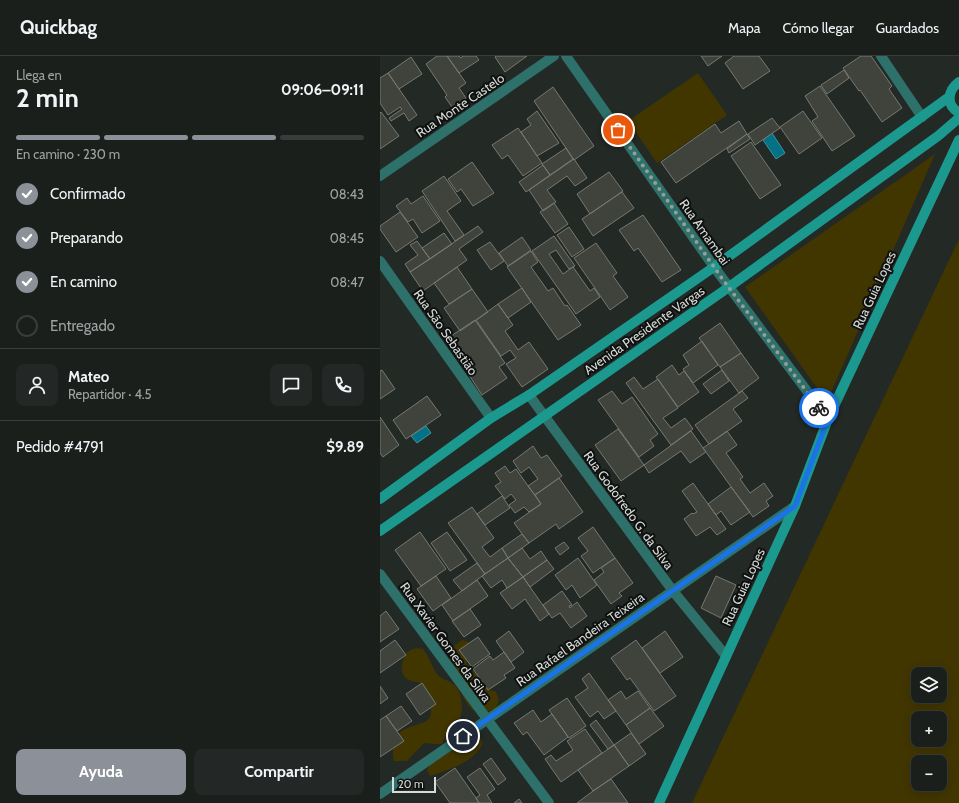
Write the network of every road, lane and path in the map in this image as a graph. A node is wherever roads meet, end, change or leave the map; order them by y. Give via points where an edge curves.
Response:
1 (554, 56) edge
2 (566, 56) edge
3 (882, 56) edge
4 (959, 82) edge
5 (949, 97) junction
6 (959, 113) edge
7 (922, 117) junction
8 (959, 118) edge
9 (959, 140) edge
10 (380, 176) edge
11 (380, 261) edge
12 (714, 266) junction
13 (729, 287) junction
14 (529, 395) junction
15 (543, 415) junction
16 (491, 418) junction
17 (828, 419) junction
18 (380, 499) edge
19 (795, 506) junction
20 (380, 530) edge
21 (380, 574) edge
22 (673, 591) junction
23 (726, 656) junction
24 (487, 720) junction
25 (380, 794) edge
26 (549, 803) edge
27 (659, 803) edge

1 - 10 street, Rua Monte Castelo
2 - 12 street, Rua Amambai
3 - 7 street
4 - 5 main road, Avenida Presidente Vargas
5 - 6 main road via 953,108
5 - 7 main road, Avenida Presidente Vargas
7 - 12 main road, Avenida Presidente Vargas
8 - 13 main road, Avenida Presidente Vargas via 938,136
9 - 17 main road, Rua Guia Lopes
11 - 16 street, Rua São Sebastião
12 - 13 street, Rua Amambai
12 - 14 main road, Avenida Presidente Vargas
13 - 15 main road, Avenida Presidente Vargas
13 - 17 street, Rua Amambai
14 - 15 street, Rua Godofredo G. da Silva
14 - 16 main road, Avenida Presidente Vargas
15 - 20 main road, Avenida Presidente Vargas
15 - 22 street, Rua Godofredo G. da Silva
16 - 18 main road, Avenida Presidente Vargas
17 - 19 main road, Rua Guia Lopes
19 - 22 street, Rua Rafael Bandeira Teixeira
19 - 23 main road, Rua Guia Lopes
21 - 24 street, Rua Xavier Gomes da Silva
22 - 23 street, Rua Godofredo G. da Silva
22 - 24 street, Rua Rafael Bandeira Teixeira
23 - 27 main road, Rua Guia Lopes
24 - 25 street, Rua Rafael Bandeira Teixeira
24 - 26 street, Rua Xavier Gomes da Silva

